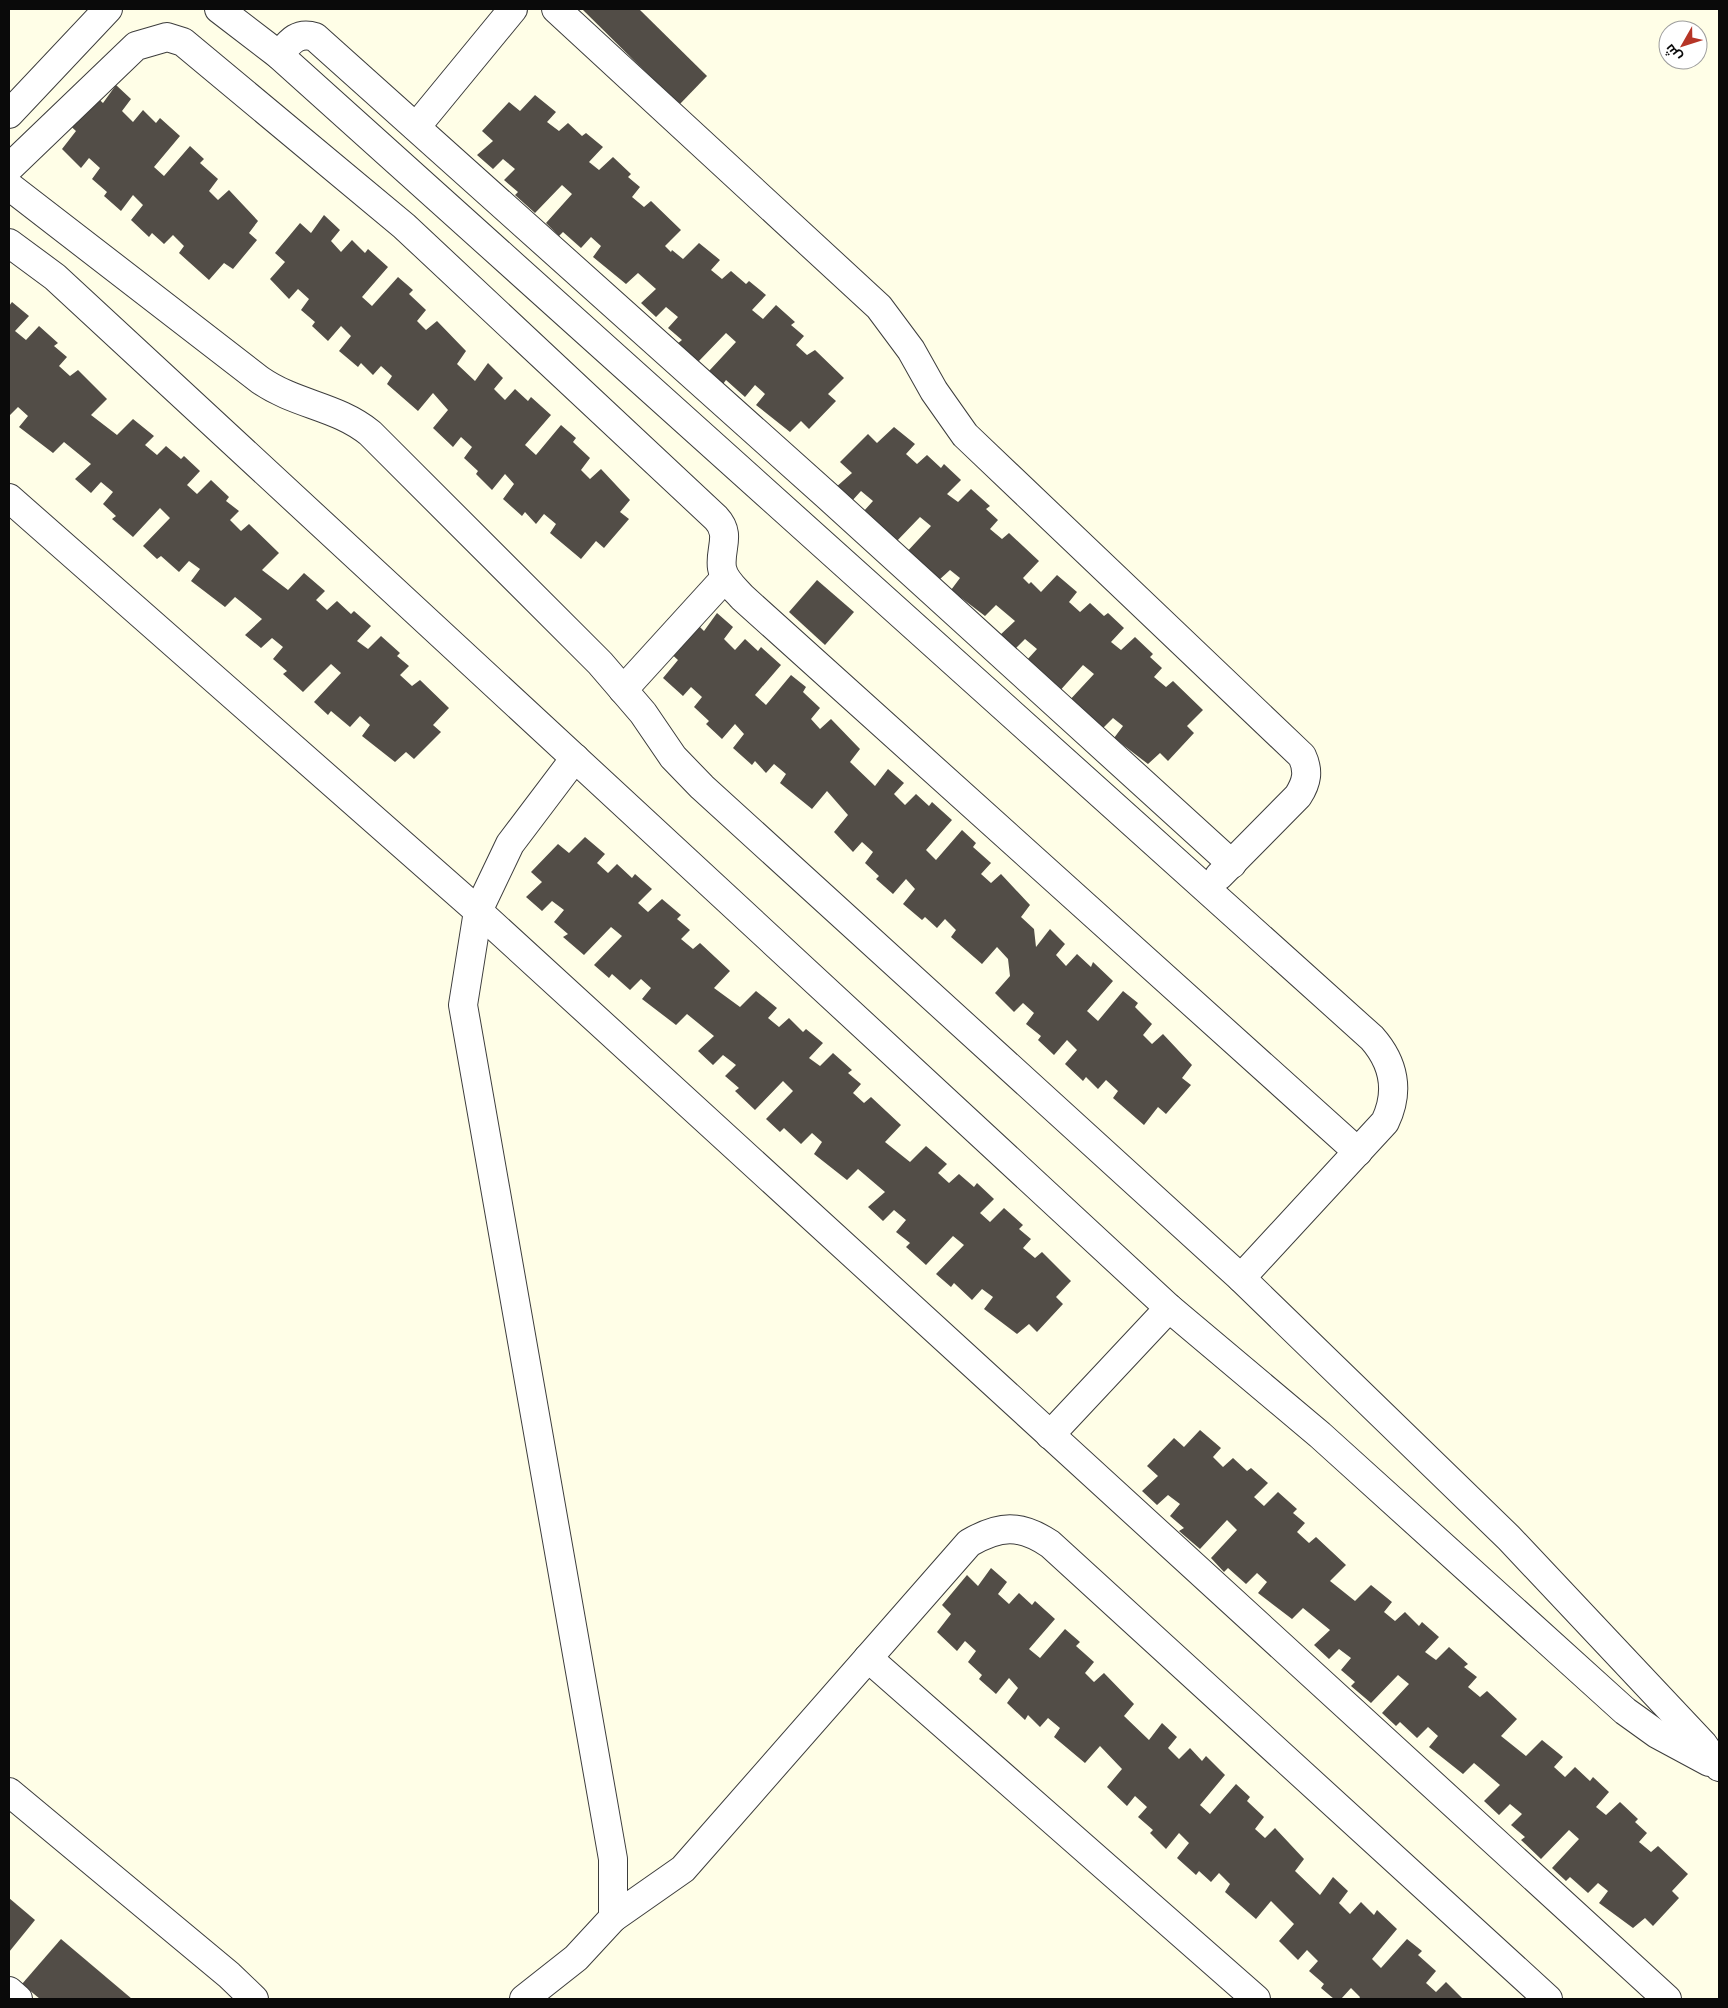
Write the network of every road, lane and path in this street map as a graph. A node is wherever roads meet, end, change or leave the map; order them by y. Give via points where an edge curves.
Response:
1 (108, 9) edge
2 (219, 9) edge
3 (513, 9) edge
4 (556, 9) edge
5 (279, 55) junction
6 (9, 114) edge
7 (416, 127) junction
8 (9, 168) edge
9 (9, 186) edge
10 (9, 243) edge
11 (9, 498) edge
12 (833, 501) junction
13 (806, 532) junction
14 (726, 578) junction
15 (623, 690) junction
16 (575, 758) junction
17 (1232, 864) junction
18 (1206, 890) junction
19 (478, 911) junction
20 (1358, 1152) junction
21 (1241, 1278) junction
22 (1169, 1308) junction
23 (1050, 1435) junction
24 (868, 1658) junction
25 (1719, 1767) edge
26 (9, 1792) edge
27 (612, 1918) junction
28 (9, 1991) edge
29 (18, 1999) edge
30 (254, 1999) edge
31 (524, 1999) edge
32 (1256, 1999) edge
33 (1548, 1999) edge
34 (1667, 1999) edge

1 - 6 street
2 - 5 street
3 - 7 street
4 - 17 street via 879,308 911,350 934,391 965,434 1302,756 1307,773 1305,785 1298,796
5 - 7 street via 298,36 307,34 315,37
5 - 13 street
7 - 12 street
8 - 14 street via 136,46 167,37 183,42 404,226 716,518 725,534 722,560
9 - 15 street via 267,385 289,397 336,412 366,430 600,663
10 - 16 street via 55,277
11 - 19 street
12 - 13 street
12 - 17 street
13 - 18 street
14 - 15 street
14 - 20 street via 742,597
15 - 21 street via 702,788
16 - 19 street via 510,844
16 - 22 street
17 - 18 street
18 - 20 street via 1382,1051 1394,1081 1391,1109 1385,1122
19 - 23 street
19 - 27 street via 463,1005 613,1859
20 - 21 street
21 - 25 street via 1509,1538 1703,1744
22 - 23 street
22 - 25 street via 1335,1448 1626,1711 1657,1734
23 - 34 street
24 - 27 street via 683,1870
24 - 32 street
24 - 33 street via 970,1543 985,1533 1003,1529 1020,1529 1036,1534
26 - 30 street
27 - 31 street via 576,1958
28 - 29 street

